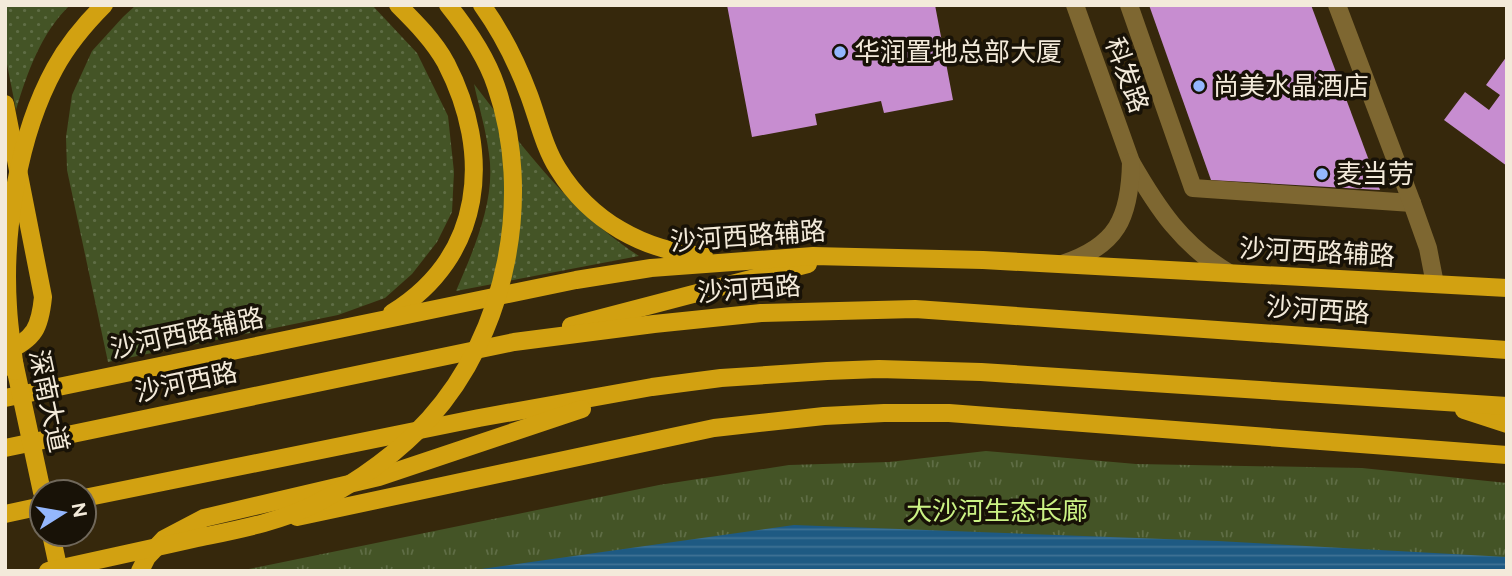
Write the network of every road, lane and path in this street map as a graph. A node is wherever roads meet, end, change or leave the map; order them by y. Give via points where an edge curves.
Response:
1 (104, 5) edge
2 (398, 5) edge
3 (448, 5) edge
4 (482, 5) edge
5 (1075, 5) edge
6 (1129, 5) edge
7 (1337, 5) edge
8 (5, 104) edge
9 (1131, 162) junction
10 (1412, 203) junction
11 (839, 256) junction
12 (756, 259) junction
13 (1061, 264) junction
14 (1229, 274) junction
15 (1435, 284) junction
16 (1507, 290) edge
17 (382, 319) junction
18 (5, 322) edge
19 (514, 342) junction
20 (1507, 350) edge
21 (5, 352) edge
22 (15, 371) junction
23 (652, 387) junction
24 (5, 398) edge
25 (1441, 402) junction
26 (1507, 406) edge
27 (1507, 424) edge
28 (5, 448) edge
29 (1507, 455) edge
30 (39, 478) edge
31 (98, 495) edge
32 (28, 509) edge
33 (5, 514) edge
34 (267, 523) junction
35 (54, 548) edge
36 (48, 571) edge
37 (60, 571) edge
38 (140, 571) edge

1 - 22 main road, bridge via 55,68 25,144 8,249
2 - 17 main road via 445,61 461,98 474,171 472,203 451,258 410,302
3 - 34 main road, bridge via 485,59 509,135 512,216 490,317 458,381 408,439 359,479
4 - 12 main road via 517,64 557,168 594,211 618,229 662,249
5 - 9 street, 科发路
6 - 10 street via 1193,188
7 - 10 street
8 - 21 main road via 43,297 35,332
9 - 13 street via 1127,204 1115,232 1093,251
9 - 14 street via 1186,242
10 - 15 street
11 - 12 main road, 沙河西路辅路
11 - 13 main road, 沙河西路辅路
11 - 19 main road
12 - 17 main road, 沙河西路辅路 via 650,268
13 - 14 main road, 沙河西路辅路
14 - 15 main road, 沙河西路辅路
15 - 16 main road, 沙河西路辅路
17 - 24 main road, 沙河西路辅路
18 - 22 main road, 深南大道, bridge
19 - 20 main road, 沙河西路 via 761,313 915,309
19 - 28 main road, 沙河西路
22 - 30 main road, 深南大道, bridge
23 - 25 main road via 827,371 931,370
23 - 31 main road
23 - 38 main road, bridge via 379,477 204,518 164,539
25 - 26 main road
25 - 27 main road
29 - 34 main road, bridge via 949,414 824,416 687,433
32 - 33 main road
34 - 36 main road, bridge
35 - 37 main road

